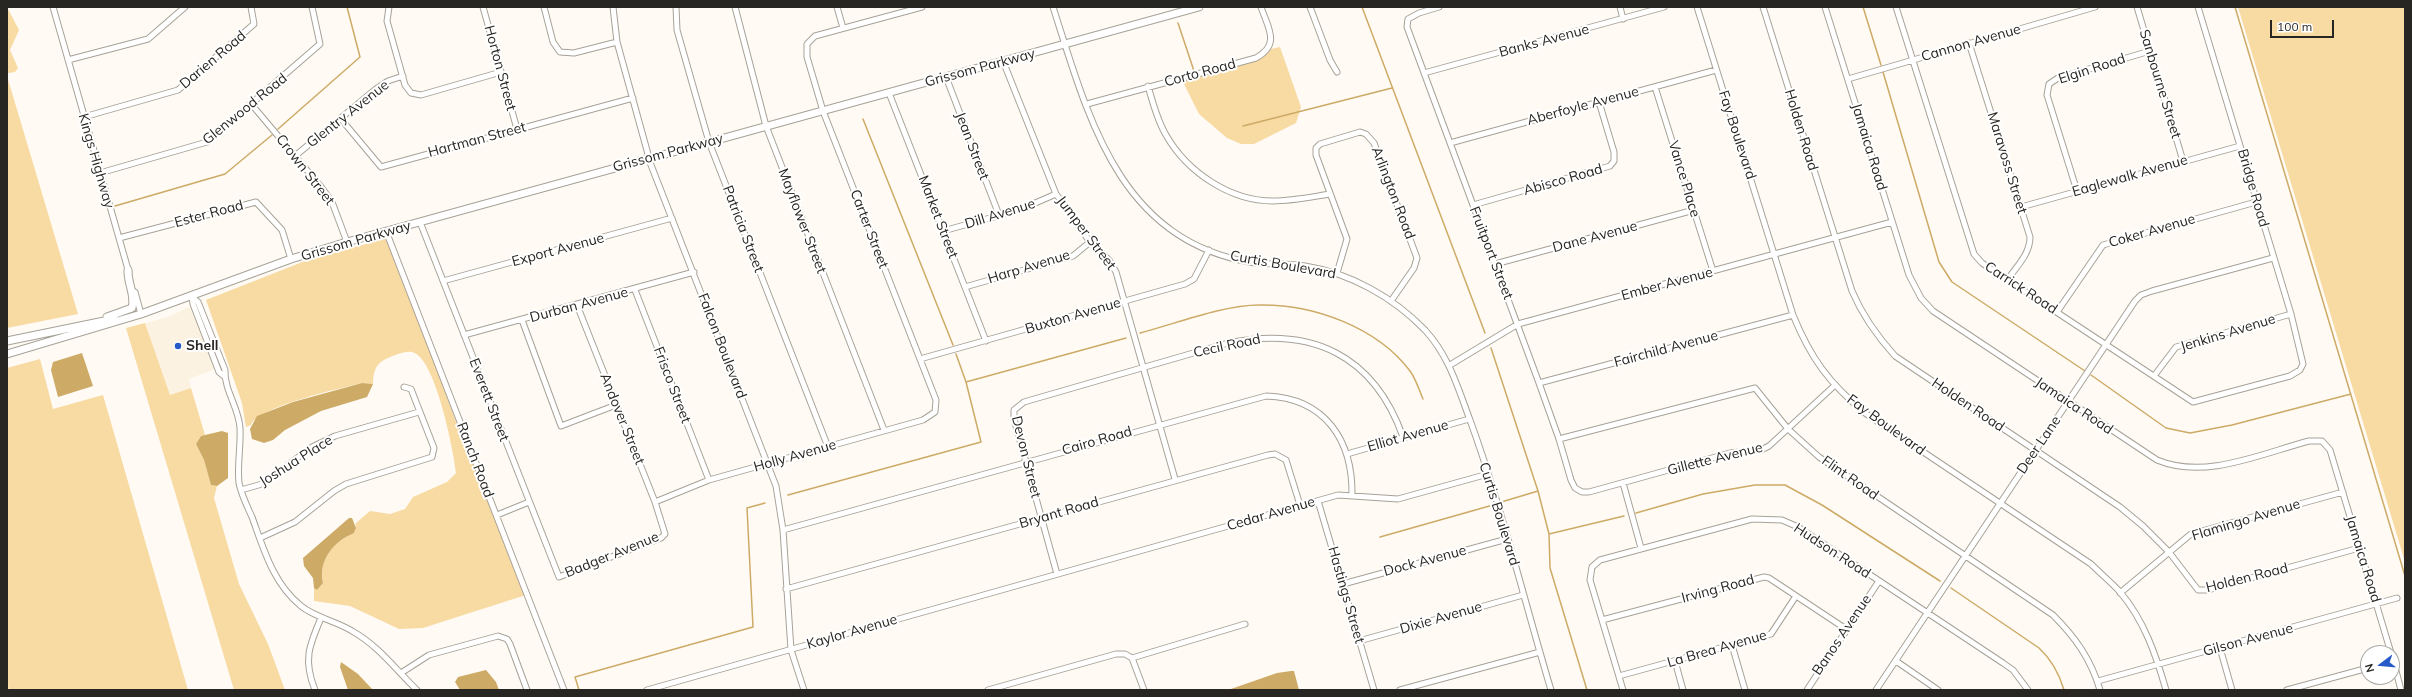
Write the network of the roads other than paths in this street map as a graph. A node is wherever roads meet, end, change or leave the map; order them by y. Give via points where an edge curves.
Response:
1 (53, 7) edge
2 (185, 7) edge
3 (251, 7) edge
4 (312, 7) edge
5 (389, 7) edge
6 (483, 7) edge
7 (544, 7) edge
8 (613, 7) edge
9 (676, 7) edge
10 (735, 7) edge
11 (837, 7) edge
12 (922, 7) edge
13 (1053, 7) edge
14 (1199, 7) edge
15 (1261, 7) edge
16 (1310, 7) edge
17 (1439, 7) edge
18 (1620, 7) edge
19 (1664, 7) edge
20 (1697, 7) edge
21 (1763, 7) edge
22 (1825, 7) edge
23 (1896, 7) edge
24 (2095, 7) edge
25 (2137, 7) edge
26 (2198, 7) edge
27 (1624, 19) junction
28 (842, 28) junction
29 (617, 42) junction
30 (1969, 43) junction
31 (1065, 44) junction
32 (2150, 51) junction
33 (68, 60) junction
34 (1913, 60) junction
35 (1003, 61) junction
36 (1716, 70) junction
37 (501, 72) junction
38 (1337, 72) dead end
39 (1424, 73) junction
40 (403, 76) junction
41 (946, 77) junction
42 (1848, 79) junction
43 (1148, 86) junction
44 (1655, 87) junction
45 (889, 93) junction
46 (633, 98) junction
47 (1599, 102) junction
48 (1087, 104) junction
49 (252, 105) junction
50 (822, 111) junction
51 (84, 117) junction
52 (342, 119) junction
53 (766, 126) junction
54 (517, 129) junction
55 (709, 142) junction
56 (1450, 143) junction
57 (2240, 146) junction
58 (295, 156) junction
59 (649, 158) junction
60 (2183, 161) junction
61 (100, 173) junction
62 (2077, 191) junction
63 (1056, 194) junction
64 (1330, 194) junction
65 (2256, 202) junction
66 (1473, 205) junction
67 (2021, 207) junction
68 (1694, 210) junction
69 (999, 215) junction
70 (672, 218) junction
71 (420, 222) junction
72 (1892, 222) junction
73 (386, 231) junction
74 (944, 231) junction
75 (118, 238) junction
76 (1835, 239) junction
77 (347, 242) junction
78 (1090, 242) junction
79 (1209, 250) junction
80 (1775, 255) junction
81 (2273, 258) junction
82 (291, 259) junction
83 (1495, 264) junction
84 (128, 270) junction
85 (1713, 271) junction
86 (694, 272) junction
87 (1337, 273) junction
88 (2008, 279) junction
89 (443, 282) junction
90 (965, 287) junction
91 (635, 290) junction
92 (192, 297) junction
93 (1125, 301) junction
94 (1391, 301) junction
95 (577, 305) junction
96 (2057, 312) junction
97 (141, 314) junction
98 (2291, 314) junction
99 (1793, 315) junction
100 (522, 320) junction
101 (94, 322) junction
102 (1518, 324) junction
103 (464, 335) junction
104 (7, 341) edge
105 (986, 341) junction
106 (2106, 345) junction
107 (7, 354) edge
108 (920, 359) junction
109 (1450, 365) junction
110 (1144, 368) junction
111 (2300, 370) joint
112 (2154, 376) junction
113 (1539, 384) junction
114 (1834, 386) junction
115 (404, 387) dead end
116 (2068, 402) junction
117 (616, 404) junction
118 (1014, 410) joint
119 (419, 412) junction
120 (935, 412) joint
121 (1469, 419) junction
122 (1159, 424) junction
123 (1788, 429) junction
124 (884, 430) junction
125 (1403, 437) junction
126 (1559, 439) junction
127 (828, 447) junction
128 (2036, 451) junction
129 (1347, 454) junction
130 (1026, 461) junction
131 (768, 463) junction
132 (1488, 474) junction
133 (1175, 479) junction
134 (709, 480) junction
135 (1623, 483) junction
136 (1575, 488) joint
137 (241, 490) junction
138 (2342, 492) junction
139 (1352, 496) junction
140 (1318, 501) junction
141 (529, 502) junction
142 (655, 502) junction
143 (2000, 503) junction
144 (1300, 505) junction
145 (497, 515) junction
146 (1041, 518) junction
147 (782, 530) junction
148 (665, 534) joint
149 (260, 538) junction
150 (1507, 539) junction
151 (1641, 548) junction
152 (2359, 548) junction
153 (2169, 552) junction
154 (1965, 556) junction
155 (1057, 574) junction
156 (559, 577) joint
157 (1879, 581) junction
158 (1343, 584) junction
159 (786, 589) junction
160 (2120, 593) junction
161 (1523, 595) junction
162 (1796, 596) junction
163 (2397, 598) dead end
164 (2376, 604) junction
165 (1927, 612) junction
166 (321, 618) junction
167 (1602, 620) junction
168 (1245, 624) dead end
169 (1846, 629) junction
170 (1359, 641) junction
171 (1732, 645) junction
172 (2389, 645) edge
173 (2220, 648) junction
174 (791, 650) junction
175 (1540, 652) junction
176 (1132, 658) junction
177 (1675, 661) junction
178 (1896, 661) junction
179 (2159, 665) junction
180 (2360, 670) edge
181 (401, 673) junction
182 (1619, 676) junction
183 (2098, 680) junction
184 (315, 690) edge
185 (417, 690) edge
186 (527, 690) edge
187 (564, 690) edge
188 (647, 690) edge
189 (804, 690) edge
190 (988, 690) edge
191 (1144, 690) edge
192 (1374, 690) edge
193 (1400, 690) edge
194 (1551, 690) edge
195 (1622, 690) edge
196 (1683, 690) edge
197 (1745, 690) edge
198 (1807, 690) edge
199 (1876, 690) edge
200 (1938, 690) edge
201 (2028, 690) edge
202 (2100, 690) edge
203 (2166, 690) edge
204 (2232, 690) edge
205 (2287, 690) edge

1 - 33 street, Kings Highway
2 - 33 street via 148,39
3 - 51 street, Darien Road via 254,24 178,90
4 - 49 street, Glenwood Road via 320,44
5 - 40 street via 387,21
6 - 37 street, Horton Street
7 - 29 street via 553,42 560,52 574,53
8 - 29 street, Falcon Boulevard
9 - 55 street, Patricia Street via 677,30
10 - 53 street, Mayflower Street
11 - 28 street
12 - 28 street
13 - 31 street, Curtis Boulevard
14 - 31 main road, Grissom Parkway
15 - 43 street, Corto Road via 1271,35 1271,44 1267,52 1256,58
16 - 38 street
17 - 39 street, Fruitport Street via 1408,19 1407,27
18 - 27 street
19 - 27 street, Banks Avenue
20 - 36 street, Fay Boulevard
21 - 76 street, Holden Road
22 - 42 street, Jamaica Road
23 - 34 street, Carrick Road
24 - 30 street, Cannon Avenue
25 - 32 street, Sanbourne Street
26 - 57 street, Bridge Road
27 - 39 street, Banks Avenue
28 - 50 street, Carter Street via 815,36 807,44 807,57
29 - 46 street, Falcon Boulevard
30 - 34 street, Cannon Avenue
30 - 67 street, Maravoss Street
31 - 35 main road, Grissom Parkway
31 - 48 street, Curtis Boulevard
32 - 60 street, Sanbourne Street
32 - 62 street, Elgin Road via 2058,78 2049,84 2047,95
33 - 51 street, Kings Highway
34 - 42 street, Cannon Avenue
34 - 88 street, Carrick Road via 1974,254 1982,263
35 - 41 main road, Grissom Parkway
35 - 63 street, Jumper Street
36 - 44 street, Aberfoyle Avenue
36 - 80 street, Fay Boulevard
37 - 40 street via 421,95 411,93
37 - 54 street, Horton Street
39 - 56 street, Fruitport Street
40 - 52 street, Glentry Avenue via 388,81
41 - 45 main road, Grissom Parkway
41 - 69 street, Jean Street
42 - 72 street, Jamaica Road
43 - 48 street, Corto Road
43 - 64 street via 1166,135 1193,167 1221,188 1242,196 1271,201
44 - 47 street, Aberfoyle Avenue
44 - 68 street, Vance Place
45 - 50 main road, Grissom Parkway
45 - 74 street, Market Street
46 - 54 street, Hartman Street
46 - 59 street, Falcon Boulevard
47 - 56 street, Aberfoyle Avenue
47 - 66 street, Abisco Road via 1614,152 1614,161 1610,166
48 - 79 street, Curtis Boulevard via 1106,152 1135,197 1153,215 1176,232
49 - 58 street, Crown Street
49 - 61 street, Glenwood Road via 201,145
50 - 53 main road, Grissom Parkway
50 - 108 street, Carter Street
51 - 61 street, Kings Highway
52 - 54 street, Hartman Street via 381,167
52 - 58 street, Glentry Avenue
53 - 55 main road, Grissom Parkway
53 - 124 street, Mayflower Street
55 - 59 main road, Grissom Parkway
55 - 127 street, Patricia Street
56 - 66 street, Fruitport Street
57 - 60 street, Eaglewalk Avenue
57 - 65 street, Bridge Road
58 - 77 street, Crown Street via 332,202
59 - 70 street, Falcon Boulevard
59 - 71 main road, Grissom Parkway
60 - 62 street, Eaglewalk Avenue
61 - 75 street, Kings Highway
62 - 67 street, Eaglewalk Avenue
63 - 69 street, Dill Avenue via 1038,204
63 - 78 street, Jumper Street
64 - 87 street via 1347,239
64 - 94 street, Arlington Road via 1316,155 1316,148 1320,144 1360,132 1366,134 1374,143 1418,258
65 - 81 street, Bridge Road
65 - 96 street, Coker Avenue via 2103,245
66 - 83 street, Fruitport Street
67 - 88 street, Maravoss Street via 2030,246
68 - 83 street, Dane Avenue
68 - 85 street, Vance Place
69 - 74 street, Dill Avenue
70 - 86 street, Falcon Boulevard
70 - 89 street, Export Avenue
71 - 73 main road, Grissom Parkway
71 - 89 street, Everett Street
72 - 76 street, Ember Avenue
72 - 116 street, Jamaica Road via 1909,275 1921,298 1933,311
73 - 77 main road, Grissom Parkway
73 - 145 street, Ranch Road
74 - 90 street, Market Street
75 - 82 street, Ester Road via 256,202 282,230
75 - 84 street, Kings Highway
76 - 80 street, Ember Avenue
76 - 128 street, Holden Road via 1861,312 1882,342 1896,356
77 - 82 main road, Grissom Parkway
78 - 90 street, Harp Avenue via 1073,256
78 - 93 street, Jumper Street via 1109,260 1116,272
79 - 87 street, Curtis Boulevard via 1249,262 1305,266
79 - 93 street, Buxton Avenue via 1194,279
80 - 85 street, Ember Avenue
80 - 99 street, Fay Boulevard
81 - 98 street, Bridge Road
81 - 106 street, Deer Lane via 2141,295
82 - 92 main road, Grissom Parkway
83 - 102 street, Fruitport Street
84 - 97 street, Kings Highway
84 - 101 main road via 127,278 134,304 132,308
85 - 102 street, Ember Avenue
86 - 91 street, Durban Avenue
86 - 131 street, Falcon Boulevard
87 - 94 street, Curtis Boulevard
88 - 96 street, Carrick Road
89 - 103 street, Everett Street
90 - 105 street, Market Street
91 - 95 street, Durban Avenue
91 - 134 street, Frisco Street
92 - 97 main road, Grissom Parkway
92 - 137 street via 219,372 225,377 239,420
93 - 105 street, Buxton Avenue
93 - 110 street, Jumper Street
94 - 109 street, Curtis Boulevard via 1438,345
95 - 100 street, Durban Avenue
95 - 117 street, Andover Street
96 - 106 street, Carrick Road
97 - 101 main road, Grissom Parkway
97 - 107 main road, Grissom Parkway
98 - 111 street, Bridge Road via 2303,358
98 - 112 street, Jenkins Avenue via 2176,347
99 - 113 street, Fairchild Avenue
99 - 114 street, Fay Boulevard via 1803,338
100 - 103 street, Durban Avenue
100 - 117 street via 561,426
101 - 104 main road, Grissom Parkway
102 - 109 street, Ember Avenue
102 - 113 street, Fruitport Street
103 - 141 street, Everett Street
105 - 108 street, Buxton Avenue
106 - 112 street, Carrick Road
106 - 116 street, Deer Lane
108 - 120 street, Carter Street via 936,400
109 - 121 street, Curtis Boulevard
110 - 118 street, Cecil Road via 1024,402
110 - 122 street, Jumper Street
110 - 125 street, Cecil Road via 1255,338 1284,337 1309,342 1330,350 1366,375 1395,415
111 - 112 street, Carrick Road via 2290,376 2193,402
113 - 126 street, Fruitport Street
114 - 123 street, Gillette Avenue
114 - 143 street, Fay Boulevard via 1865,413
115 - 119 street via 411,389
116 - 128 street, Deer Lane
116 - 138 street, Jamaica Road via 2157,460 2181,468 2208,469 2309,441 2322,440 2330,450
117 - 142 street, Andover Street
118 - 130 street, Devon Street via 1014,419
119 - 137 street, Joshua Place via 335,436 312,447 262,484
119 - 149 street via 434,448 432,457 346,484 295,522
120 - 124 street, Holly Avenue via 923,420
121 - 125 street, Elliot Avenue
121 - 132 street, Curtis Boulevard
122 - 129 street, Cairo Road via 1250,399 1282,396 1309,405 1319,412 1339,436
122 - 130 street, Cairo Road
122 - 133 street, Jumper Street
123 - 126 street, Flint Road via 1755,388
123 - 135 street, Gillette Avenue via 1761,450 1730,453
123 - 154 street, Flint Road via 1819,457
124 - 127 street, Holly Avenue
125 - 129 street, Elliot Avenue
126 - 136 street, Fruitport Street
127 - 131 street, Holly Avenue
128 - 143 street, Deer Lane
128 - 153 street, Holden Road via 2120,507
129 - 139 street, Cairo Road via 1353,476
130 - 146 street, Devon Street
130 - 147 street, Cairo Road
131 - 134 street, Holly Avenue
131 - 147 street, Falcon Boulevard via 780,503
132 - 139 street, Cedar Avenue via 1398,499
132 - 150 street, Curtis Boulevard
133 - 144 street, Bryant Road via 1275,454 1286,460 1290,468
133 - 146 street, Bryant Road
134 - 142 street, Holly Avenue
135 - 136 street, Gillette Avenue via 1589,492
135 - 151 street
137 - 149 street
138 - 152 street, Jamaica Road
138 - 153 street, Flamingo Avenue via 2191,534
139 - 140 street, Cedar Avenue via 1338,495
140 - 144 street, Cedar Avenue
140 - 158 street, Hastings Street
141 - 145 street
141 - 156 street, Everett Street
142 - 148 street, Andover Street
143 - 154 street, Deer Lane
143 - 160 street, Fay Boulevard via 2091,564
144 - 155 street, Cedar Avenue
145 - 187 street, Ranch Road
146 - 155 street, Devon Street
146 - 159 street, Bryant Road
147 - 159 street, Falcon Boulevard
148 - 156 street, Badger Avenue via 661,538
149 - 166 street via 272,571 282,587 302,607
150 - 158 street, Dock Avenue
150 - 161 street, Curtis Boulevard
151 - 157 street, Hudson Road via 1752,519 1768,518 1798,527
151 - 167 street, Hudson Road via 1600,560 1592,567 1590,576
152 - 153 street, Holden Road via 2208,590 2198,590
152 - 164 street, Jamaica Road
153 - 160 street, Flamingo Avenue
154 - 165 street, Deer Lane
154 - 183 street, Flint Road via 2053,615 2073,635 2087,656
155 - 174 street, Kaylor Avenue
157 - 165 street, Hudson Road
157 - 169 street, Banos Avenue
158 - 170 street, Hastings Street
159 - 174 street, Falcon Boulevard
160 - 179 street, Fay Boulevard via 2138,618
161 - 170 street, Dixie Avenue
161 - 175 street, Curtis Boulevard
162 - 167 street, Irving Road via 1769,578 1758,578
162 - 169 street, Irving Road
162 - 171 street, La Brea Avenue via 1771,634
163 - 164 street, Gilson Avenue
164 - 172 street, Jamaica Road
164 - 173 street, Gilson Avenue
165 - 178 street, Deer Lane
165 - 201 street, Hudson Road via 2013,670
166 - 181 street via 352,631 367,641
166 - 184 street via 310,645 308,658 308,669
167 - 182 street
168 - 176 street
169 - 198 street, Banos Avenue
170 - 192 street, Hastings Street
171 - 177 street, La Brea Avenue
171 - 197 street
173 - 179 street, Gilson Avenue
173 - 204 street
174 - 188 street, Kaylor Avenue
174 - 189 street, Falcon Boulevard
175 - 193 street
175 - 194 street, Curtis Boulevard
176 - 190 street via 1126,654 1116,654
176 - 191 street
177 - 182 street, La Brea Avenue
177 - 196 street
178 - 199 street, Deer Lane
178 - 200 street
179 - 183 street, Gilson Avenue
179 - 203 street, Fay Boulevard
180 - 205 street
181 - 185 street
181 - 186 street via 428,655 498,636 507,639 510,644
182 - 195 street
183 - 202 street, Flint Road

